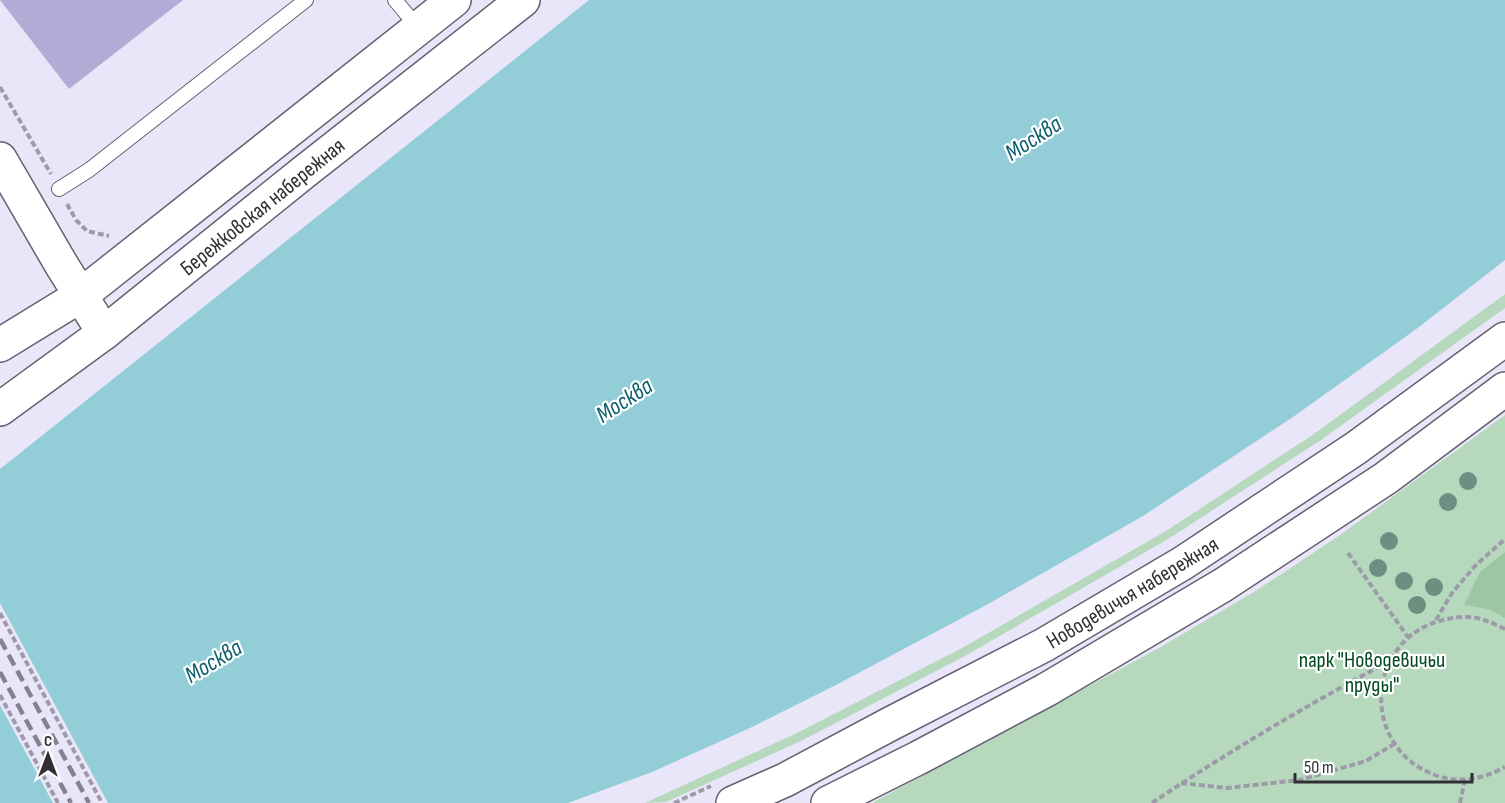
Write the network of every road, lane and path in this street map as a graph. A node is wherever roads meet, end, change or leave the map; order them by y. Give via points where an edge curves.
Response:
1 (306, 0) edge
2 (395, 0) edge
3 (454, 0) edge
4 (523, 0) edge
5 (418, 29) junction
6 (0, 87) edge
7 (0, 159) edge
8 (59, 189) junction
9 (109, 236) dead end
10 (80, 296) junction
11 (104, 333) junction
12 (1505, 339) edge
13 (0, 345) edge
14 (1505, 390) edge
15 (0, 409) edge
16 (1505, 539) edge
17 (1348, 553) dead end
18 (0, 613) edge
19 (1436, 621) junction
20 (1505, 629) edge
21 (1408, 637) junction
22 (1389, 662) junction
23 (0, 695) edge
24 (1394, 744) junction
25 (1505, 767) edge
26 (1465, 780) junction
27 (1181, 783) junction
28 (725, 793) edge
29 (58, 803) edge
30 (102, 803) edge
31 (674, 803) edge
32 (828, 803) edge
33 (1152, 803) edge
34 (1460, 803) edge

1 - 8 lane
2 - 5 lane
3 - 5 main road, Бережковская набережная
4 - 11 main road, Бережковская набережная
5 - 10 main road, Бережковская набережная
6 - 8 path
7 - 10 main road
8 - 9 path via 76,220 87,231
10 - 11 main road
10 - 13 main road, Бережковская набережная
11 - 15 main road, Бережковская набережная
12 - 28 main road, Новодевичья набережная via 1356,448 1183,563 1044,645 785,780
14 - 32 main road, Новодевичья набережная via 1386,478 1223,585 1046,690
16 - 19 path via 1452,593
17 - 21 path
18 - 30 path
19 - 20 path via 1459,616 1483,619
19 - 21 path
21 - 22 path
22 - 24 path via 1380,704
22 - 27 path
23 - 29 path
24 - 26 path via 1425,771
24 - 27 path via 1365,761 1300,780 1227,788
25 - 26 path
26 - 34 path
27 - 33 path
28 - 31 path

